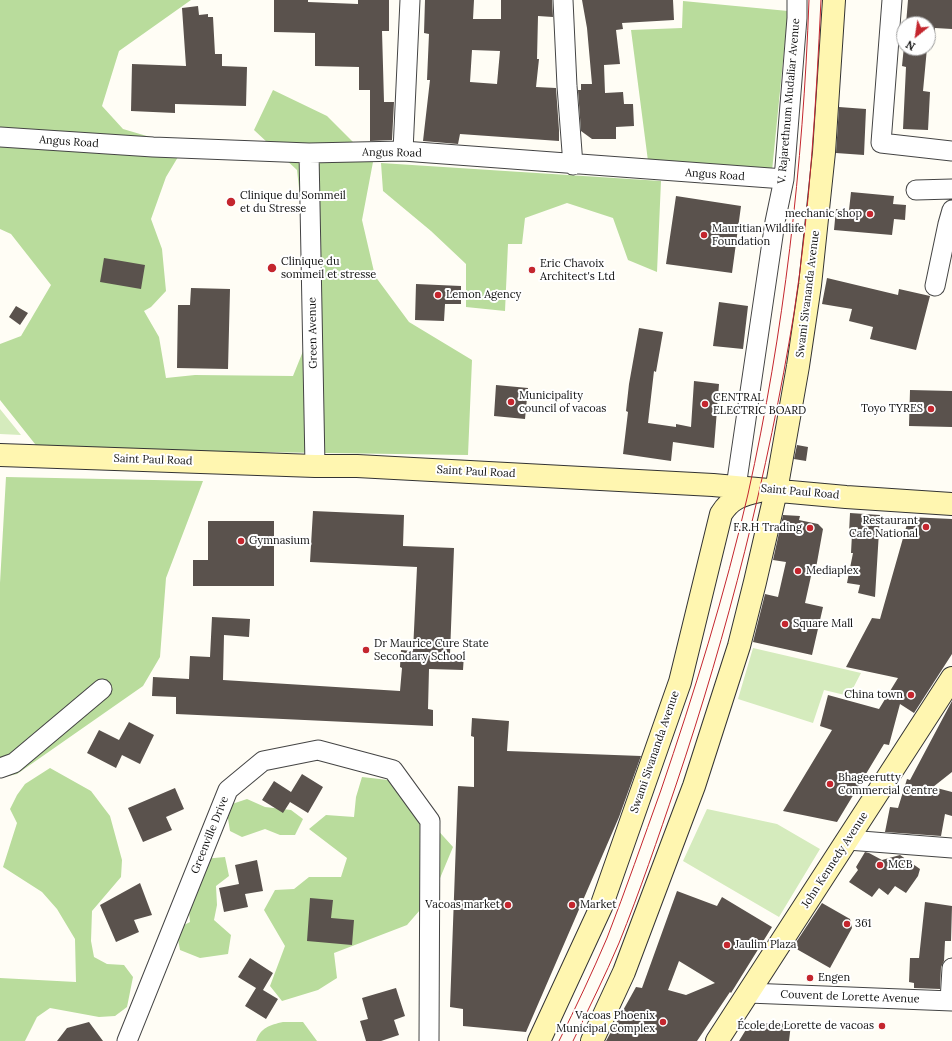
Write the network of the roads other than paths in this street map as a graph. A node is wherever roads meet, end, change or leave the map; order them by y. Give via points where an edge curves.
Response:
1 (410, 0) edge
2 (563, 0) edge
3 (797, 0) edge
4 (834, 0) edge
5 (892, 0) edge
6 (0, 137) edge
7 (952, 151) edge
8 (403, 152) junction
9 (309, 153) junction
10 (573, 165) junction
11 (784, 179) junction
12 (952, 189) edge
13 (916, 190) dead end
14 (952, 210) edge
15 (935, 286) dead end
16 (0, 455) edge
17 (315, 466) junction
18 (698, 484) junction
19 (736, 487) junction
20 (776, 491) junction
21 (952, 504) edge
22 (721, 514) junction
23 (950, 685) edge
24 (102, 689) dead end
25 (0, 768) edge
26 (848, 840) junction
27 (952, 848) edge
28 (952, 968) edge
29 (748, 994) junction
30 (951, 1001) edge
31 (127, 1041) edge
32 (429, 1041) edge
33 (540, 1041) edge
34 (592, 1041) edge
35 (717, 1041) edge

1 - 8 street
2 - 10 street
3 - 11 street, V. Rajarethnum Mudaliar Avenue
4 - 20 street, Swami Sivananda Avenue via 824,152 810,285
5 - 7 street via 881,143
6 - 9 street, Angus Road via 153,147
8 - 9 street, Angus Road
8 - 10 street, Angus Road
9 - 17 street, Green Avenue
10 - 11 street, Angus Road
11 - 19 street, V. Rajarethnum Mudaliar Avenue via 775,222
12 - 13 street
14 - 15 street
16 - 17 street, Saint Paul Road
17 - 18 street, Saint Paul Road
18 - 19 street, Saint Paul Road
18 - 22 street via 714,496
19 - 20 street, Saint Paul Road
20 - 21 street, Saint Paul Road
20 - 22 street, Swami Sivananda Avenue via 760,491 736,498
20 - 34 street, Swami Sivananda Avenue via 738,646 694,786 624,972
22 - 33 street, Swami Sivananda Avenue via 680,682 601,907
23 - 26 street, John Kennedy Avenue
24 - 25 street via 14,764
26 - 27 street
26 - 29 street, John Kennedy Avenue
28 - 30 street
29 - 30 street, Couvent de Lorette Avenue
29 - 35 street, John Kennedy Avenue
31 - 32 street, Greenville Drive via 228,790 264,761 318,750 393,770 430,820

